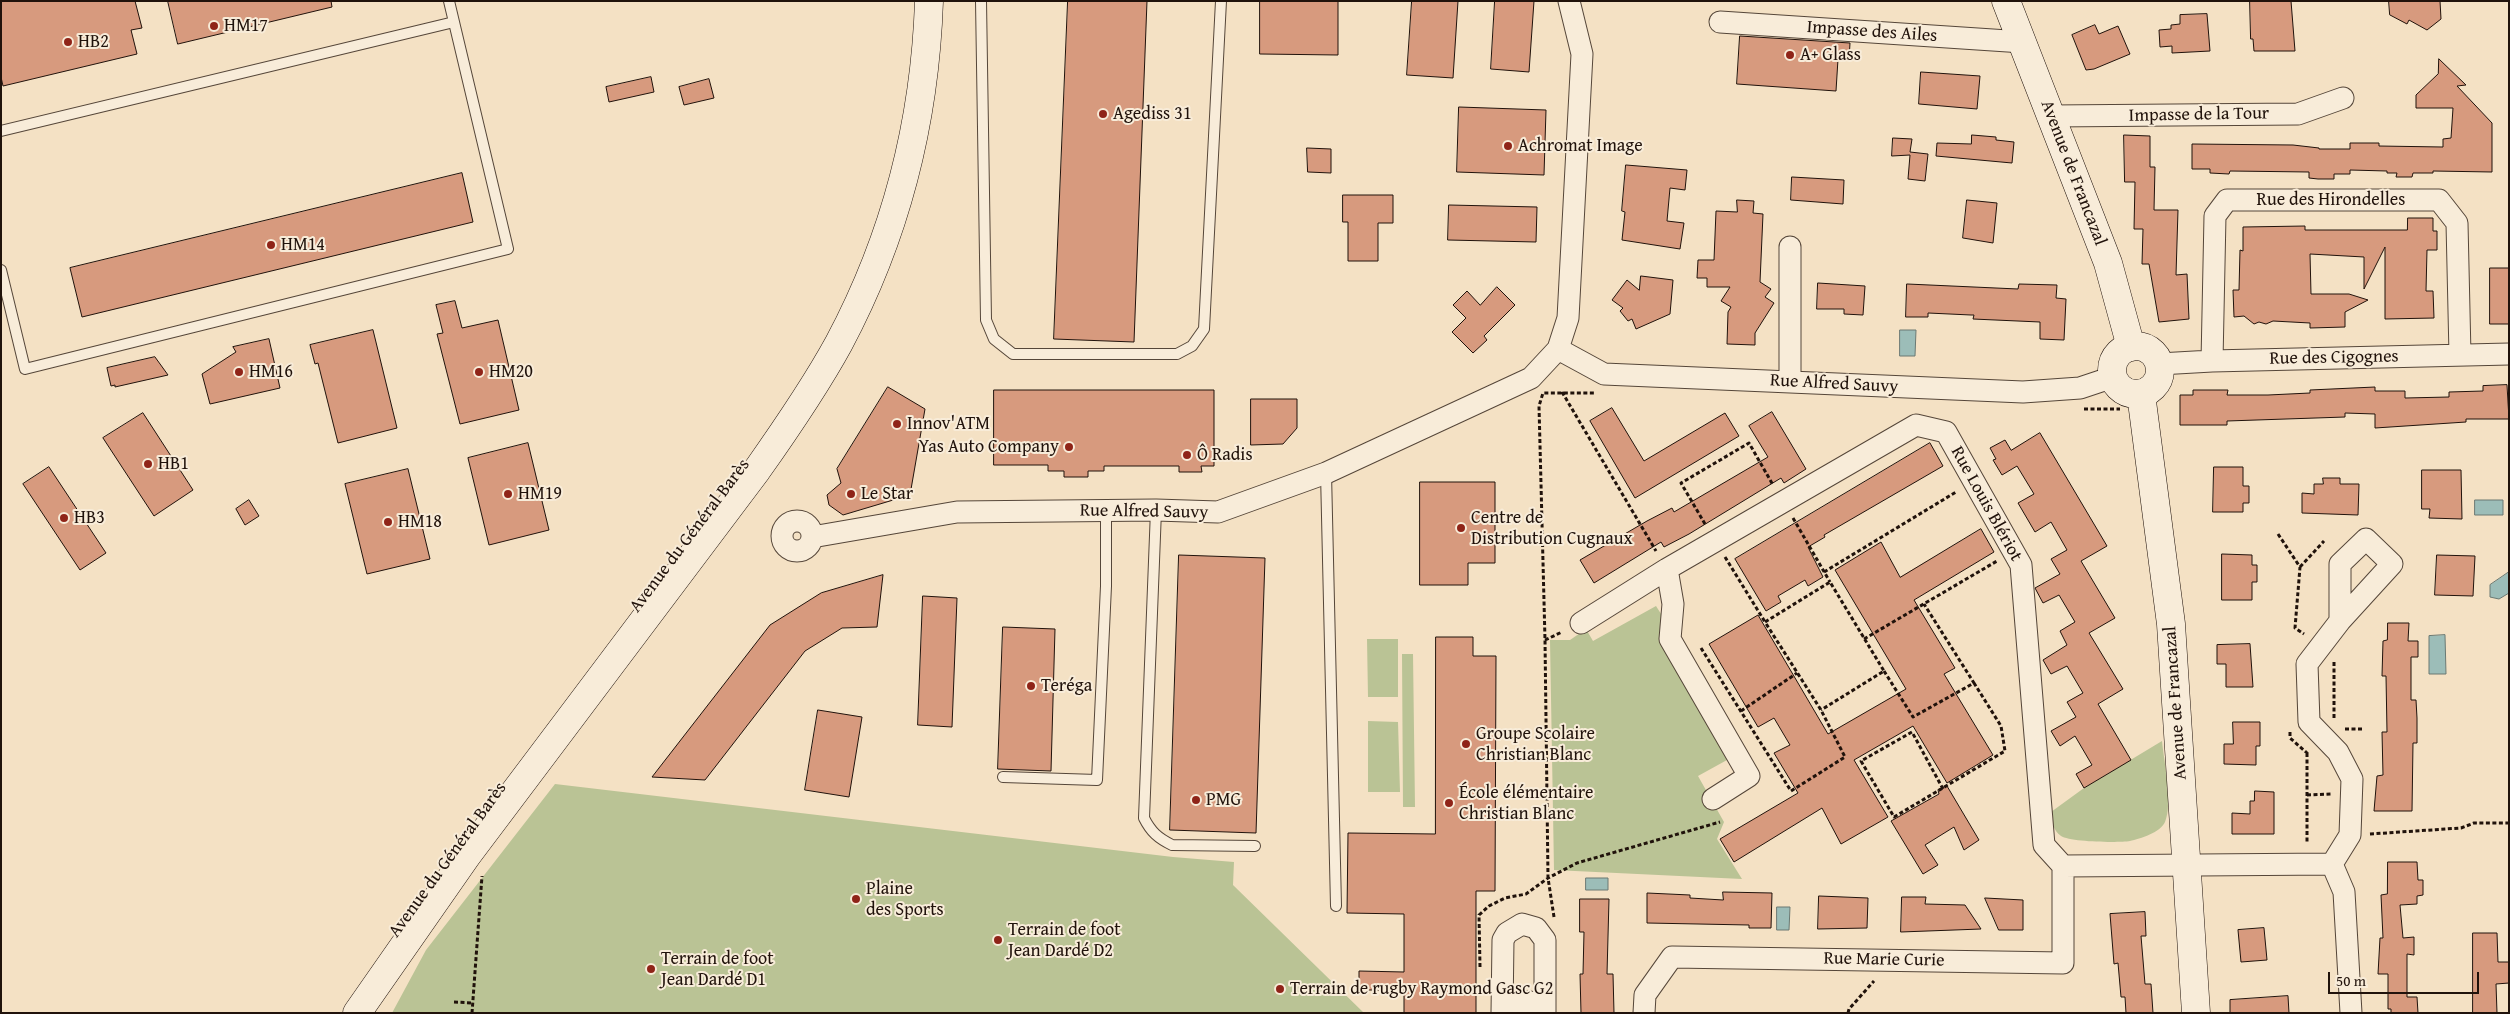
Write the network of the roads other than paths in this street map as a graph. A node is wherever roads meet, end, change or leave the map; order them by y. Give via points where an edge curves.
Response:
1 (449, 1) edge
2 (930, 1) edge
3 (981, 1) edge
4 (1220, 1) edge
5 (1569, 1) edge
6 (2006, 1) edge
7 (454, 22) junction
8 (1720, 22) dead end
9 (2023, 42) junction
10 (2343, 98) dead end
11 (2051, 116) junction
12 (1, 131) edge
13 (1790, 247) dead end
14 (1, 270) edge
15 (2131, 347) junction
16 (1558, 349) junction
17 (2509, 354) edge
18 (2460, 355) junction
19 (2212, 360) junction
20 (2159, 364) junction
21 (2113, 376) junction
22 (1790, 382) junction
23 (2142, 400) junction
24 (1326, 473) junction
25 (1156, 510) junction
26 (1106, 511) junction
27 (812, 537) dead end
28 (1667, 569) junction
29 (2340, 621) dead end
30 (1581, 623) dead end
31 (1003, 777) dead end
32 (1713, 799) dead end
33 (1256, 846) dead end
34 (2332, 864) junction
35 (2187, 865) junction
36 (2063, 866) junction
37 (1336, 906) dead end
38 (1545, 1010) edge
39 (356, 1013) edge
40 (1502, 1013) edge
41 (1644, 1013) edge
42 (2196, 1013) edge
43 (2351, 1013) edge

1 - 7 lane
2 - 39 main road, Avenue du Général Barès via 921,96 901,192 873,273 840,342 757,470 468,854
3 - 4 lane via 986,320 994,339 1014,354 1177,354 1192,346 1204,330
5 - 16 street, Rue Alfred Sauvy via 1582,54 1568,318
6 - 9 main road, Avenue de Francazal
7 - 12 lane
7 - 14 lane via 508,249 25,369
8 - 9 street, Impasse des Ailes
9 - 11 main road, Avenue de Francazal
10 - 11 street, Impasse de la Tour via 2298,114
11 - 15 main road, Avenue de Francazal via 2108,263
13 - 22 street
15 - 20 main road via 2147,349
15 - 21 main road via 2118,356
16 - 22 street, Rue Alfred Sauvy via 1604,374
16 - 24 street, Rue Alfred Sauvy via 1531,378
17 - 18 street, Rue des Cigognes
18 - 19 street, Rue des Cigognes
18 - 19 street, Rue des Hirondelles via 2457,223 2439,200 2227,200 2215,216
19 - 20 street, Rue des Cigognes
20 - 23 main road via 2156,383
21 - 22 street, Rue Alfred Sauvy via 2080,388 2023,392
21 - 23 main road via 2122,389
23 - 35 main road, Avenue de Francazal via 2171,624
24 - 25 street, Rue Alfred Sauvy via 1218,512
24 - 37 lane
25 - 26 street, Rue Alfred Sauvy
25 - 33 lane via 1144,818 1151,831 1172,844
26 - 27 street, Rue Alfred Sauvy via 957,512
26 - 31 lane via 1106,586 1097,780
28 - 30 street, Rue Louis Blériot
28 - 32 street via 1673,604 1670,638 1749,776
28 - 36 street, Rue Louis Blériot via 1916,425 1946,432 2021,565 2044,845
29 - 34 street via 2307,664 2309,722 2329,733 2352,779 2350,835
34 - 35 street
34 - 43 street via 2344,892
35 - 36 street
35 - 42 main road, Avenue de Francazal
36 - 41 street, Rue Marie Curie via 2063,963 1672,957 1645,994
38 - 40 street via 1534,1002 1522,1001
38 - 40 street via 1545,940 1536,928 1522,924 1507,933 1503,940

